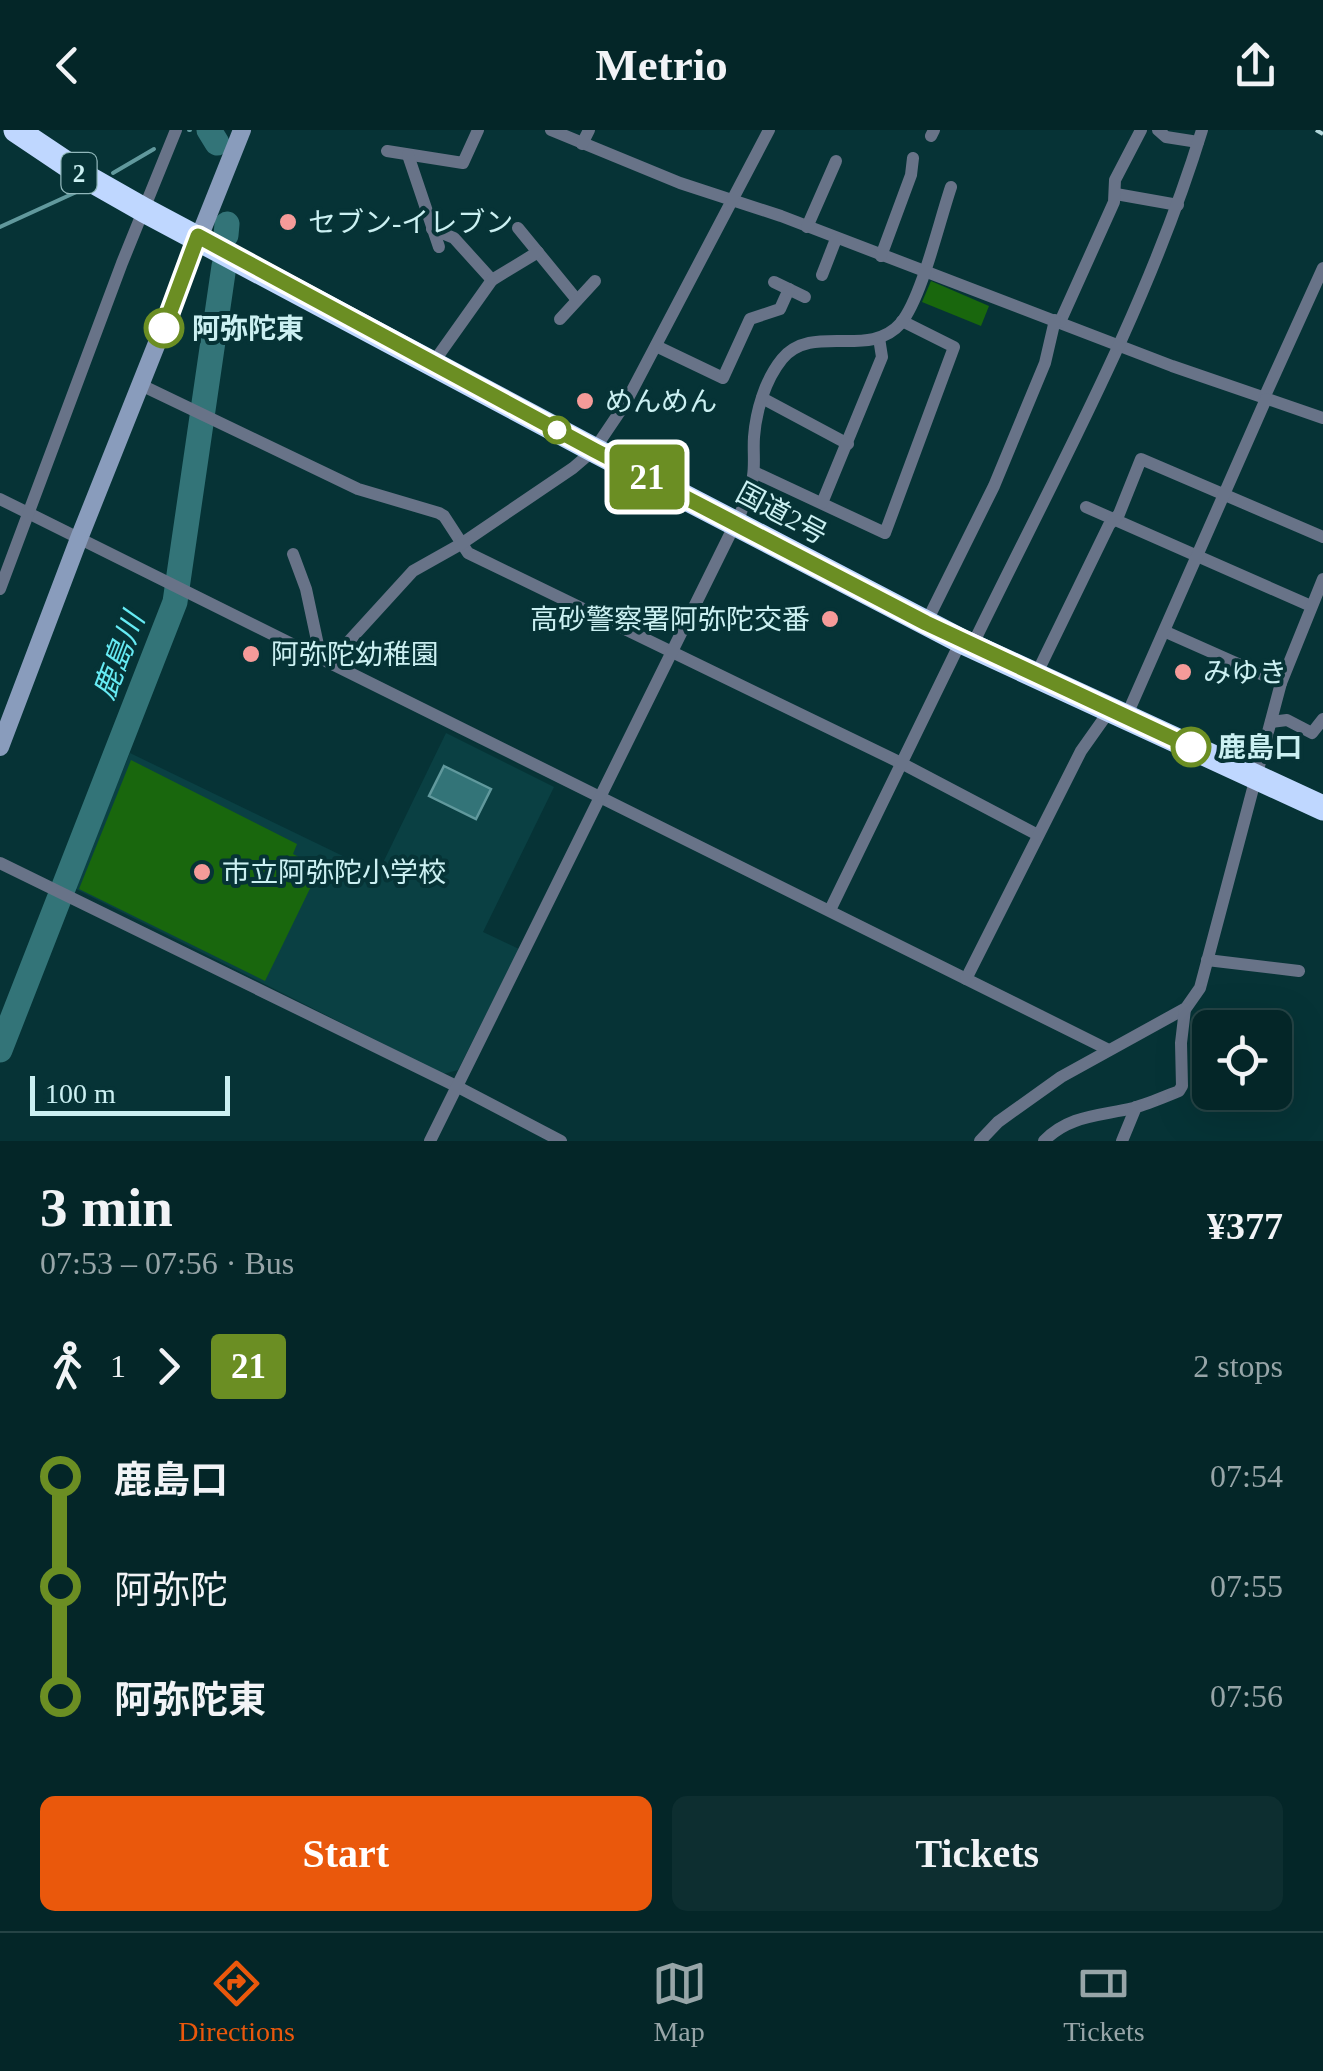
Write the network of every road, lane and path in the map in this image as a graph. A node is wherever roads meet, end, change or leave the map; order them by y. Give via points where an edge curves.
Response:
1 (16, 130) edge
2 (176, 130) edge
3 (242, 130) edge
4 (478, 130) edge
5 (588, 130) edge
6 (769, 130) edge
7 (1141, 130) edge
8 (1158, 130) edge
9 (556, 131) edge
10 (1200, 136) edge
11 (582, 144) junction
12 (386, 151) dead end
13 (408, 154) junction
14 (913, 158) dead end
15 (836, 161) dead end
16 (951, 187) dead end
17 (1116, 194) junction
18 (735, 201) junction
19 (1178, 205) junction
20 (144, 210) junction
21 (807, 227) junction
22 (432, 228) junction
23 (518, 228) dead end
24 (198, 236) junction
25 (836, 239) junction
26 (439, 247) dead end
27 (538, 252) junction
28 (881, 256) junction
29 (1323, 268) edge
30 (924, 270) junction
31 (822, 275) dead end
32 (492, 280) junction
33 (595, 281) dead end
34 (774, 282) dead end
35 (789, 289) junction
36 (805, 297) dead end
37 (577, 300) junction
38 (560, 319) dead end
39 (1058, 321) junction
40 (902, 322) junction
41 (879, 338) junction
42 (1118, 343) junction
43 (656, 346) junction
44 (433, 364) junction
45 (141, 385) junction
46 (762, 398) junction
47 (1265, 398) junction
48 (1323, 418) edge
49 (848, 444) junction
50 (594, 450) junction
51 (754, 472) junction
52 (1225, 495) junction
53 (0, 499) edge
54 (822, 503) junction
55 (1086, 507) dead end
56 (30, 514) junction
57 (1114, 519) junction
58 (735, 522) junction
59 (80, 536) junction
60 (1323, 537) edge
61 (461, 544) junction
62 (293, 554) dead end
63 (1198, 556) junction
64 (1323, 579) edge
65 (0, 589) edge
66 (1311, 606) junction
67 (926, 623) junction
68 (1166, 632) junction
69 (966, 643) junction
70 (672, 651) junction
71 (325, 661) junction
72 (1036, 675) junction
73 (1281, 683) junction
74 (1118, 713) junction
75 (1323, 719) edge
76 (1271, 722) junction
77 (0, 747) edge
78 (901, 763) junction
79 (1256, 776) junction
80 (601, 796) junction
81 (1323, 808) edge
82 (1038, 835) junction
83 (0, 863) edge
84 (830, 910) junction
85 (1207, 960) junction
86 (1299, 971) dead end
87 (966, 979) junction
88 (1184, 1009) junction
89 (1108, 1050) junction
90 (456, 1086) junction
91 (1136, 1107) junction
92 (430, 1141) edge
93 (561, 1141) edge
94 (980, 1141) edge
95 (1044, 1141) edge
96 (1122, 1141) edge

1 - 20 highway, 国道2号 / 2
2 - 20 street
3 - 24 street
4 - 13 street via 463,163
5 - 11 street
6 - 18 street
7 - 17 street via 1115,180
8 - 10 street via 1166,137
9 - 11 street
10 - 19 street
11 - 18 street
12 - 13 street
13 - 22 street
14 - 28 street
15 - 21 street
16 - 30 street
17 - 19 street
17 - 39 street
18 - 21 street
18 - 43 street
19 - 42 street
20 - 24 highway, 国道2号 / 2
20 - 56 street
21 - 25 street
22 - 26 street
22 - 32 street via 454,238
23 - 27 street
24 - 44 highway, 国道2号 / 2
24 - 45 street
25 - 28 street
25 - 31 street
27 - 32 street
27 - 37 street
28 - 30 street
29 - 47 street
30 - 39 street
30 - 40 street
32 - 44 street
33 - 37 street
34 - 35 street
35 - 36 street
35 - 43 street via 780,309 750,319 723,378
37 - 38 street
39 - 42 street
39 - 67 street via 994,486
40 - 41 street
40 - 54 street via 954,347 885,533
41 - 46 street via 801,344 784,357
41 - 49 street via 882,358
42 - 47 street
42 - 69 street
43 - 50 street
44 - 50 highway, 国道2号 / 2
45 - 59 street
45 - 61 street via 358,490 439,513
46 - 49 street
46 - 51 street
47 - 48 street
47 - 52 street
49 - 54 street
50 - 58 highway, 国道2号 / 2
50 - 61 street
51 - 54 street
51 - 58 street
52 - 57 street via 1141,459
52 - 60 street
52 - 63 street
53 - 56 street
55 - 57 street
56 - 59 street
56 - 65 street
57 - 63 street
57 - 72 street
58 - 67 highway, 国道2号 / 2
58 - 70 street
59 - 71 street
59 - 77 street
61 - 70 street
61 - 71 street via 413,571
62 - 71 street
63 - 66 street
63 - 68 street
64 - 66 street
66 - 73 street
67 - 69 highway, 国道2号 / 2
68 - 73 street
68 - 74 street
69 - 72 highway, 国道2号 / 2
69 - 78 street
70 - 78 street
70 - 80 street
71 - 80 street
72 - 74 highway, 国道2号 / 2
73 - 76 street
74 - 79 highway, 国道2号 / 2
74 - 82 street via 1081,751
75 - 76 street via 1312,732 1287,720
76 - 79 street
78 - 82 street
78 - 84 street
79 - 81 highway, 国道2号 / 2
79 - 85 street
80 - 84 street
80 - 90 street
82 - 87 street
83 - 90 street
84 - 87 street
85 - 86 street
85 - 88 street via 1200,988
87 - 89 street
88 - 89 street
88 - 91 street via 1182,1086
89 - 94 street via 1061,1077
90 - 92 street
90 - 93 street
91 - 95 street via 1079,1118
91 - 96 street

